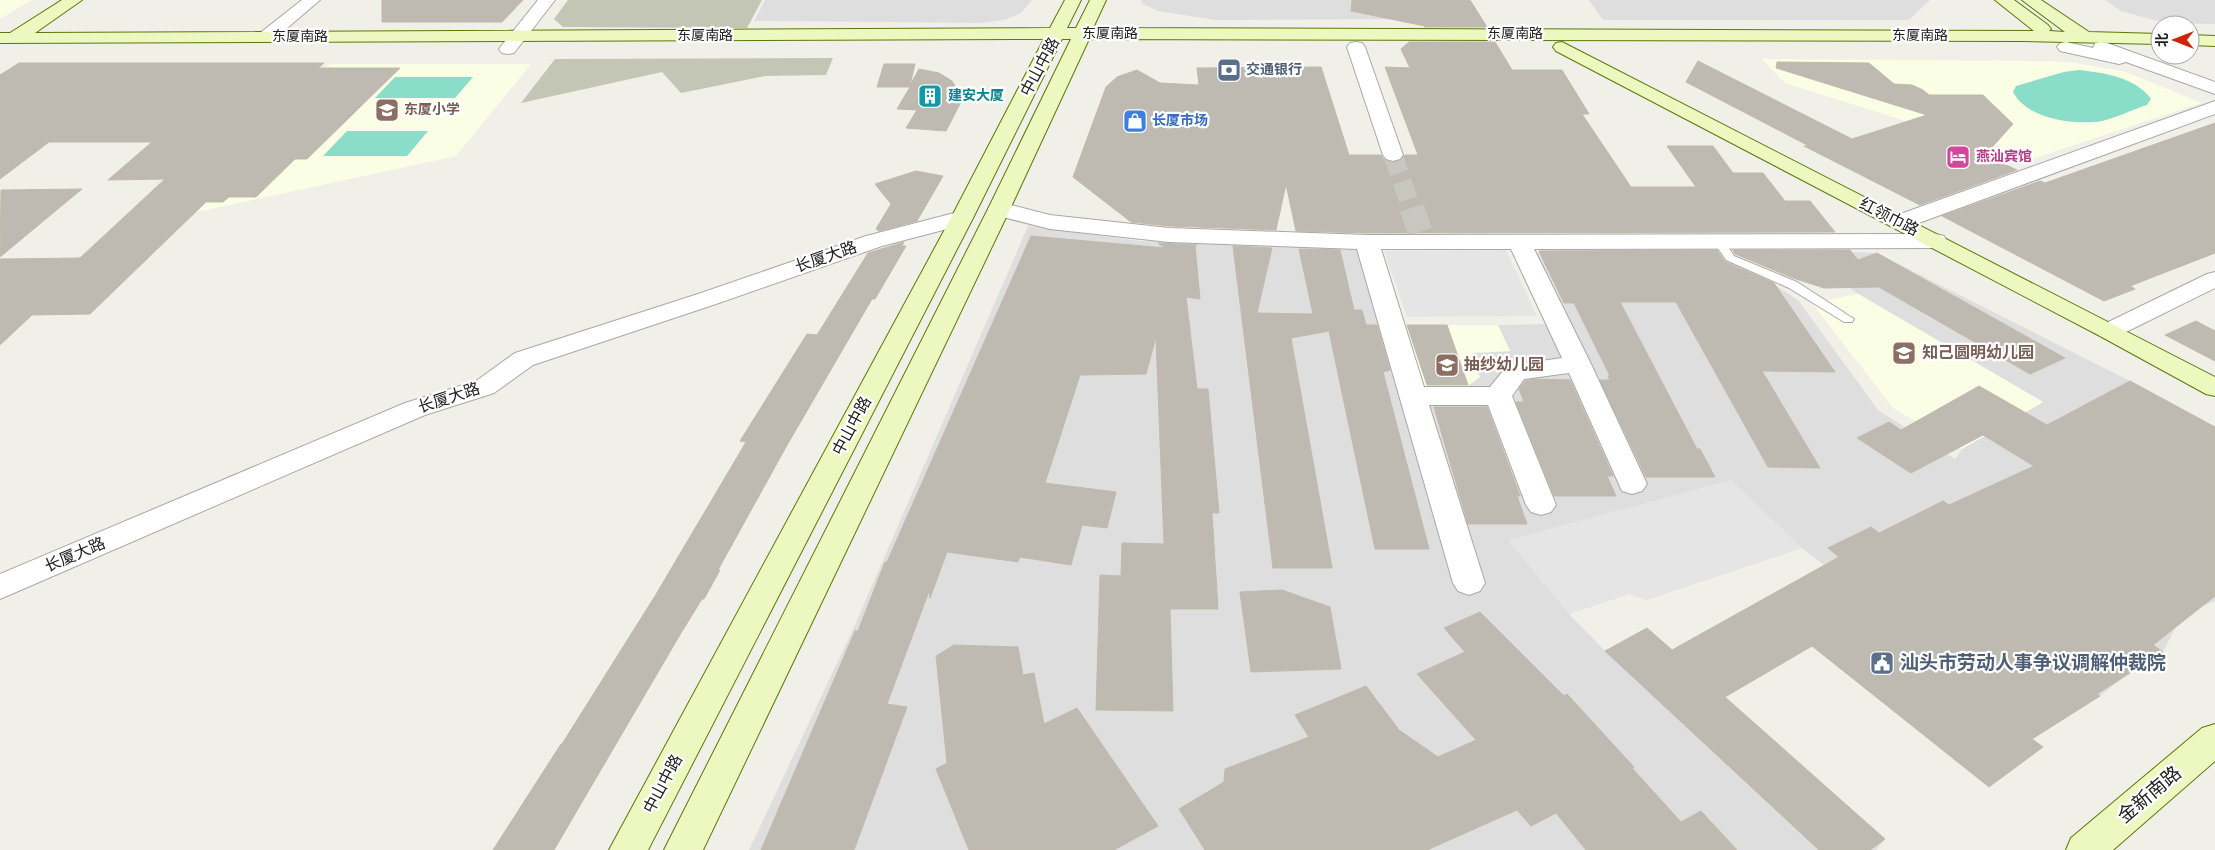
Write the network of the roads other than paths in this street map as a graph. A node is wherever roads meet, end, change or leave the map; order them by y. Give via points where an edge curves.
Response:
1 (64, 0) edge
2 (74, 0) edge
3 (312, 0) edge
4 (547, 0) edge
5 (1073, 0) edge
6 (1098, 0) edge
7 (2003, 0) edge
8 (2030, 0) edge
9 (266, 37) junction
10 (2084, 37) junction
11 (2150, 39) edge
12 (2200, 40) edge
13 (1066, 41) junction
14 (2215, 41) edge
15 (3, 42) edge
16 (513, 42) junction
17 (2059, 42) junction
18 (1356, 47) junction
19 (1562, 48) junction
20 (2101, 48) junction
21 (2200, 50) edge
22 (2215, 51) edge
23 (2150, 57) edge
24 (2150, 57) edge
25 (2170, 65) edge
26 (2215, 88) edge
27 (2215, 107) edge
28 (1394, 155) tunnel mouth
29 (999, 209) junction
30 (962, 218) junction
31 (1900, 222) junction
32 (1719, 241) junction
33 (1936, 241) junction
34 (1368, 242) junction
35 (1519, 242) junction
36 (2215, 279) edge
37 (1848, 319) dead end
38 (2109, 331) junction
39 (1578, 364) junction
40 (2215, 388) edge
41 (1414, 396) junction
42 (1498, 396) junction
43 (1632, 484) dead end
44 (1541, 506) dead end
45 (1469, 583) dead end
46 (0, 587) edge
47 (2215, 739) edge
48 (628, 850) edge
49 (683, 850) edge
50 (2085, 850) edge

1 - 15 street
2 - 15 street
3 - 9 street
4 - 16 street
5 - 13 street, 中山中路
6 - 13 street, 中山中路
7 - 17 street
8 - 10 street
9 - 15 street, 东厦南路
9 - 16 street, 东厦南路
10 - 11 street, 东厦南路
10 - 17 street, 东厦南路
10 - 20 street
12 - 14 street
13 - 16 street, 东厦南路
13 - 17 street, 东厦南路
13 - 18 street, 东厦南路
13 - 29 street, 中山中路
13 - 30 street, 中山中路
15 - 16 street, 东厦南路
17 - 19 street, 东厦南路
17 - 20 street, 东厦南路
17 - 23 street
18 - 19 street, 东厦南路
18 - 28 street
19 - 31 street, 红领巾路
20 - 24 street
21 - 22 street
25 - 26 street
27 - 31 street
29 - 34 street via 1050,222 1169,235
29 - 49 street, 中山中路
30 - 46 street, 长厦大路 via 874,241 524,359 485,387 415,409
30 - 48 street, 中山中路
31 - 33 street, 红领巾路
32 - 33 street
32 - 35 street
32 - 37 lane via 1730,258 1793,285
33 - 38 street, 红领巾路
34 - 35 street via 1423,239
34 - 41 street
35 - 39 street
36 - 38 street
38 - 40 street, 红领巾路
39 - 42 street via 1516,372
39 - 43 street
41 - 42 street
41 - 45 street
42 - 44 street
47 - 50 street, 金新南路

